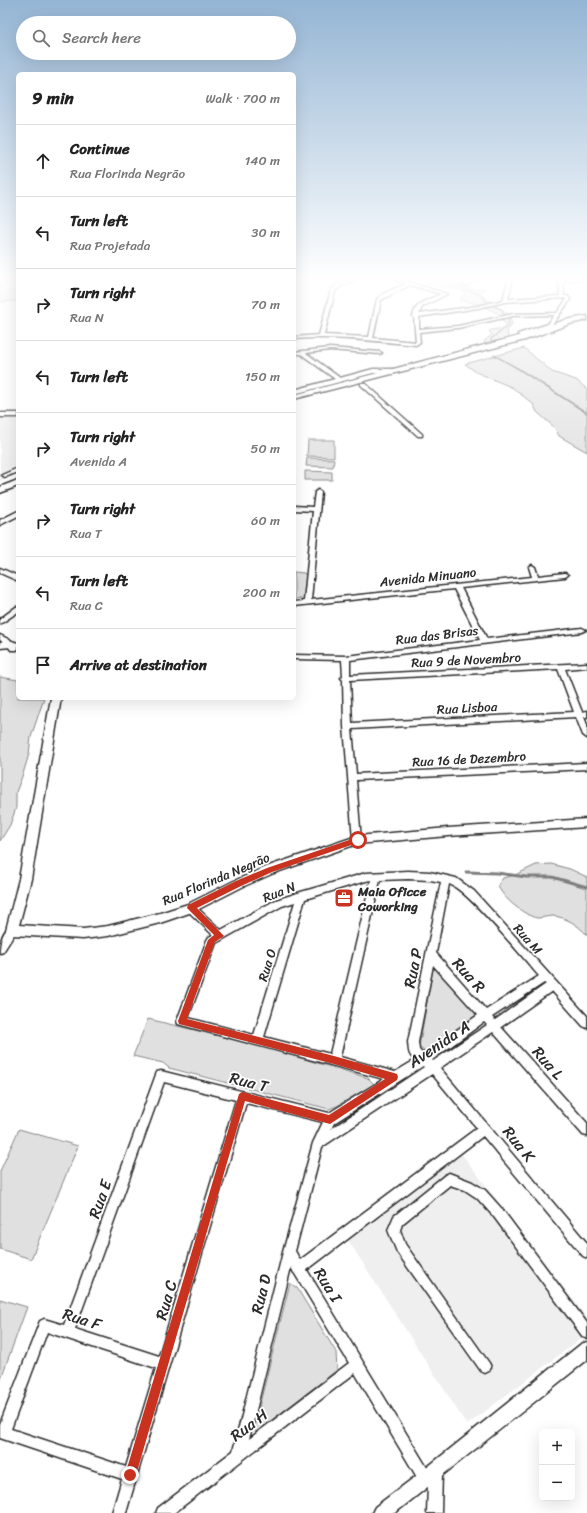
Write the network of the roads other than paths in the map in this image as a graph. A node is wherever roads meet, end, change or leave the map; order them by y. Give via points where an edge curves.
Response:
1 (485, 348) edge
2 (504, 348) edge
3 (302, 352) junction
4 (296, 353) edge
5 (380, 353) dead end
6 (394, 371) junction
7 (339, 380) junction
8 (363, 384) junction
9 (296, 391) edge
10 (296, 396) edge
11 (296, 401) edge
12 (16, 414) edge
13 (0, 415) edge
14 (420, 435) dead end
15 (16, 471) edge
16 (16, 476) edge
17 (3, 477) edge
18 (16, 484) edge
19 (0, 490) edge
20 (318, 492) dead end
21 (296, 508) edge
22 (316, 509) junction
23 (16, 514) edge
24 (10, 517) junction
25 (16, 519) edge
26 (0, 523) edge
27 (532, 567) dead end
28 (0, 570) edge
29 (564, 575) dead end
30 (535, 577) junction
31 (16, 578) edge
32 (456, 586) junction
33 (307, 602) junction
34 (296, 604) edge
35 (16, 610) edge
36 (0, 622) edge
37 (582, 630) dead end
38 (485, 642) junction
39 (296, 657) edge
40 (346, 658) junction
41 (587, 665) edge
42 (561, 667) junction
43 (345, 678) junction
44 (56, 700) edge
45 (587, 714) edge
46 (578, 715) junction
47 (348, 726) junction
48 (587, 735) edge
49 (587, 766) edge
50 (352, 777) junction
51 (587, 823) edge
52 (358, 840) junction
53 (376, 877) junction
54 (446, 879) junction
55 (301, 896) junction
56 (191, 908) junction
57 (12, 930) junction
58 (220, 936) junction
59 (0, 949) edge
60 (431, 955) junction
61 (548, 981) junction
62 (485, 1016) junction
63 (587, 1023) edge
64 (494, 1026) junction
65 (258, 1040) junction
66 (334, 1060) junction
67 (423, 1060) junction
68 (433, 1067) junction
69 (161, 1076) joint
70 (394, 1077) junction
71 (242, 1096) junction
72 (330, 1119) junction
73 (485, 1128) junction
74 (587, 1131) edge
75 (318, 1143) junction
76 (289, 1252) junction
77 (587, 1252) edge
78 (298, 1269) junction
79 (68, 1332) junction
80 (587, 1333) edge
81 (587, 1350) edge
82 (164, 1364) junction
83 (357, 1364) junction
84 (485, 1367) dead end
85 (239, 1453) junction
86 (130, 1475) junction
87 (430, 1475) junction
88 (119, 1513) edge
89 (163, 1513) edge
90 (381, 1513) edge
91 (434, 1513) edge

1 - 6 main road
2 - 8 main road
3 - 4 street
3 - 5 street via 330,349
3 - 7 street
6 - 7 street via 374,372
6 - 10 main road
7 - 9 street
8 - 11 main road
8 - 14 street
12 - 13 street
15 - 17 street
16 - 17 main road
18 - 19 main road
20 - 22 street
21 - 22 street
22 - 33 street
23 - 24 street
24 - 25 street
24 - 26 street
27 - 30 street
28 - 31 street
29 - 30 street, Avenida Minuano
30 - 32 street, Avenida Minuano
32 - 33 street, Avenida Minuano
32 - 38 street
33 - 34 street, Avenida Minuano
35 - 36 street
37 - 38 street, Rua das Brisas
38 - 40 street, Rua das Brisas
39 - 40 street, Rua das Brisas
40 - 43 street
41 - 42 street, Rua 9 de Novembro
42 - 43 street, Rua 9 de Novembro
42 - 46 street
43 - 47 street
44 - 57 street via 25,879
45 - 46 street, Rua Lisboa
46 - 47 street, Rua Lisboa
46 - 48 street
47 - 50 street
49 - 50 street, Rua 16 de Dezembro
50 - 52 street
51 - 52 street, Rua Florinda Negrão
52 - 56 street, Rua Florinda Negrão via 270,870
53 - 54 street, Rua N via 408,875
53 - 55 street, Rua N via 366,877
53 - 66 street
54 - 60 street, Rua P
54 - 61 street, Rua M via 456,882 471,894
55 - 58 street, Rua N via 279,903
55 - 65 street, Rua O
56 - 57 street, Rua Florinda Negrão via 108,931 83,934
56 - 58 street
57 - 59 street
58 - 65 street, Rua N via 212,940 182,1021
60 - 62 street, Rua R
60 - 67 street, Rua P via 413,1042 414,1053
61 - 62 street, Avenida A
61 - 63 street, Rua M
61 - 64 street, Avenida A
62 - 64 street, Rua L
62 - 67 street, Avenida A
64 - 68 street, Avenida A
64 - 74 street, Rua L
65 - 66 street
66 - 70 street
67 - 68 street, Rua K
67 - 70 street, Avenida A
68 - 73 street, Rua K
68 - 75 street, Avenida A
69 - 71 street, Rua T
69 - 79 street, Rua E
70 - 72 street, Avenida A
71 - 72 street, Rua T
71 - 82 street, Rua C
72 - 75 street
73 - 77 street, Rua K
73 - 78 street, Rua I
75 - 76 street, Rua D
76 - 78 street
76 - 85 street, Rua D
78 - 83 street, Rua I
79 - 82 street, Rua F
79 - 86 street, Rua F via 44,1325 3,1433
80 - 84 street via 481,1194 449,1179 398,1220 394,1230 400,1248
81 - 87 street
82 - 86 street, Rua C
83 - 85 street, Rua H
83 - 87 street, Rua I
85 - 89 street, Rua H
86 - 88 street, Rua C
87 - 90 street
87 - 91 street

